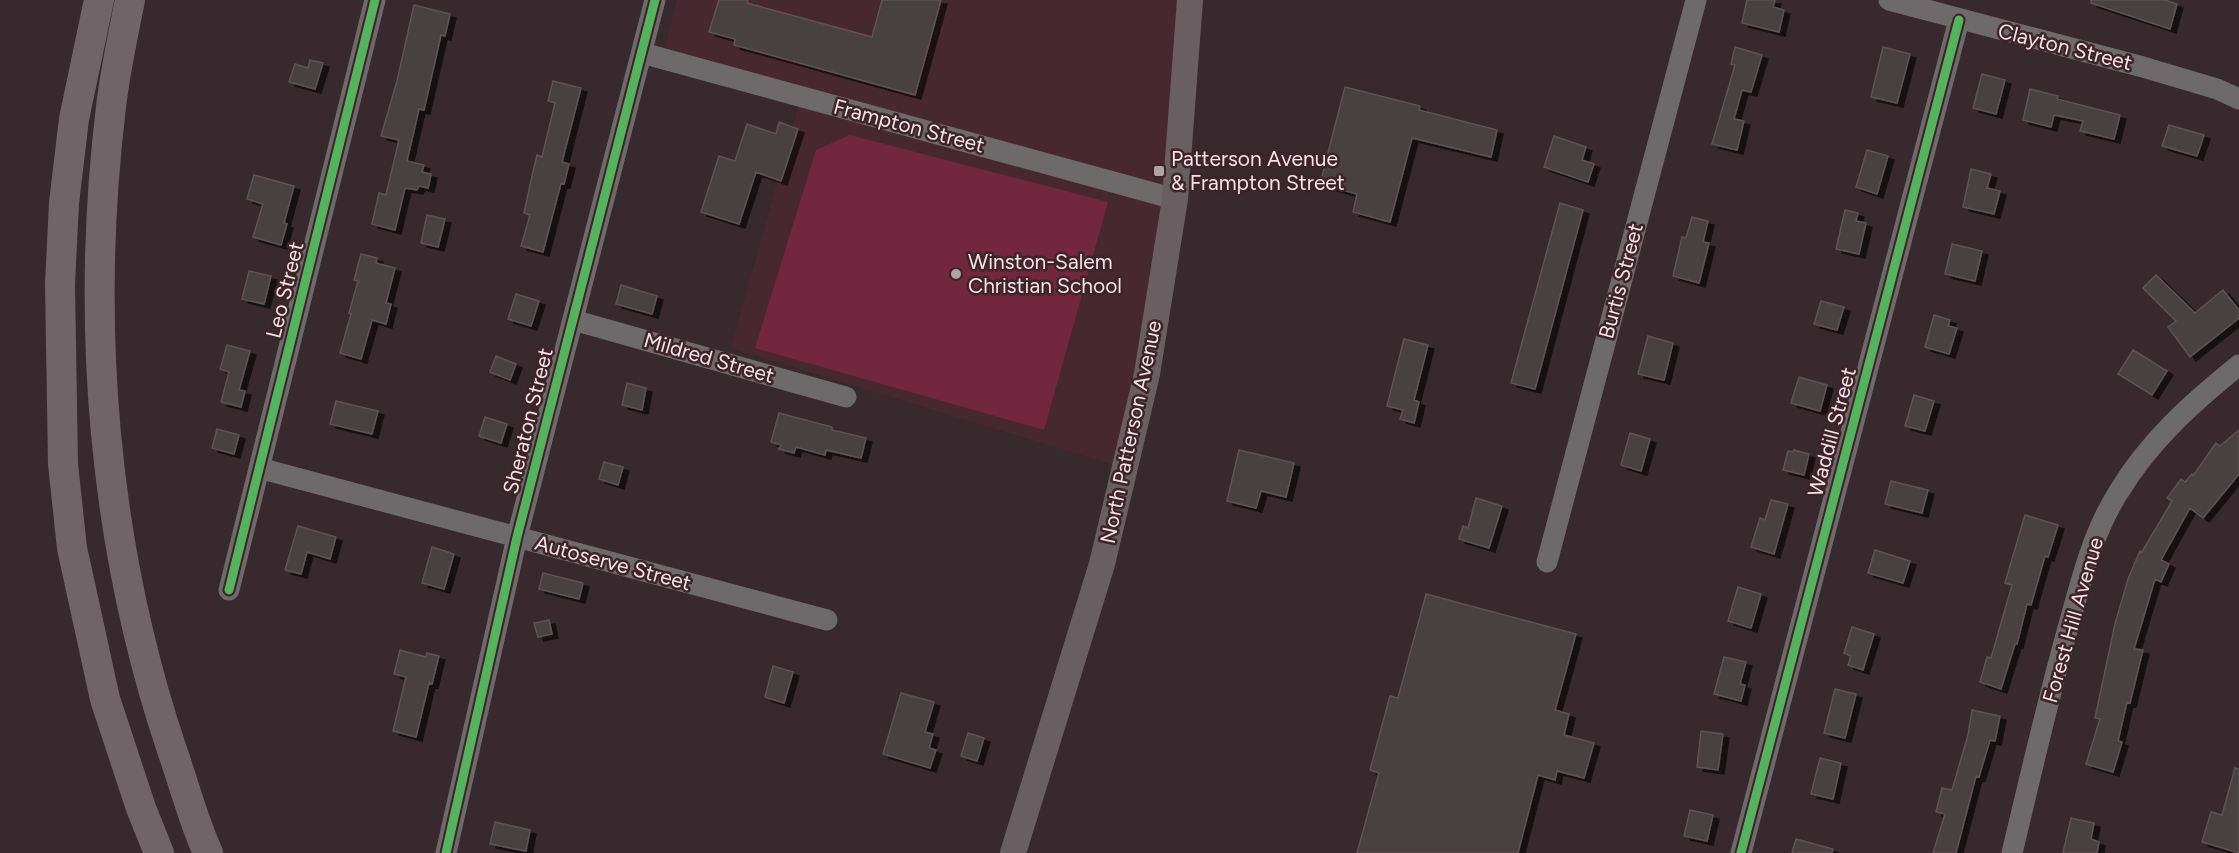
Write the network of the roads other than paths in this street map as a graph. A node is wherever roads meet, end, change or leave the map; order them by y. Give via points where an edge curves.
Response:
1 (99, 0) edge
2 (130, 0) edge
3 (375, 0) edge
4 (655, 0) edge
5 (1190, 0) edge
6 (1696, 0) edge
7 (1889, 0) edge
8 (1959, 20) junction
9 (642, 53) junction
10 (2239, 99) edge
11 (1175, 199) junction
12 (573, 320) junction
13 (2239, 365) edge
14 (846, 397) dead end
15 (259, 468) junction
16 (517, 537) junction
17 (1547, 562) dead end
18 (229, 590) dead end
19 (827, 620) dead end
20 (157, 853) edge
21 (208, 853) edge
22 (446, 853) edge
23 (1013, 853) edge
24 (1741, 853) edge
25 (2012, 853) edge

1 - 20 highway via 74,118 64,203 60,285 63,464 72,548 105,699
2 - 21 highway via 111,106 100,241 102,397 120,543 153,693
3 - 15 street, Leo Street
4 - 9 street, Sheraton Street
5 - 11 main road, North Patterson Avenue
6 - 17 street, Burtis Street
7 - 8 street, Clayton Street
8 - 10 street, Clayton Street via 2143,67
8 - 24 street, Waddill Street
9 - 11 street, Frampton Street
9 - 12 street, Sheraton Street
11 - 23 main road, North Patterson Avenue via 1147,374 1102,564
12 - 14 street, Mildred Street
12 - 16 street, Sheraton Street
13 - 25 street, Forest Hill Avenue via 2197,399 2144,455 2100,527 2060,657
15 - 16 street, Autoserve Street
15 - 18 street, Leo Street
16 - 19 street, Autoserve Street
16 - 22 street, Sheraton Street

